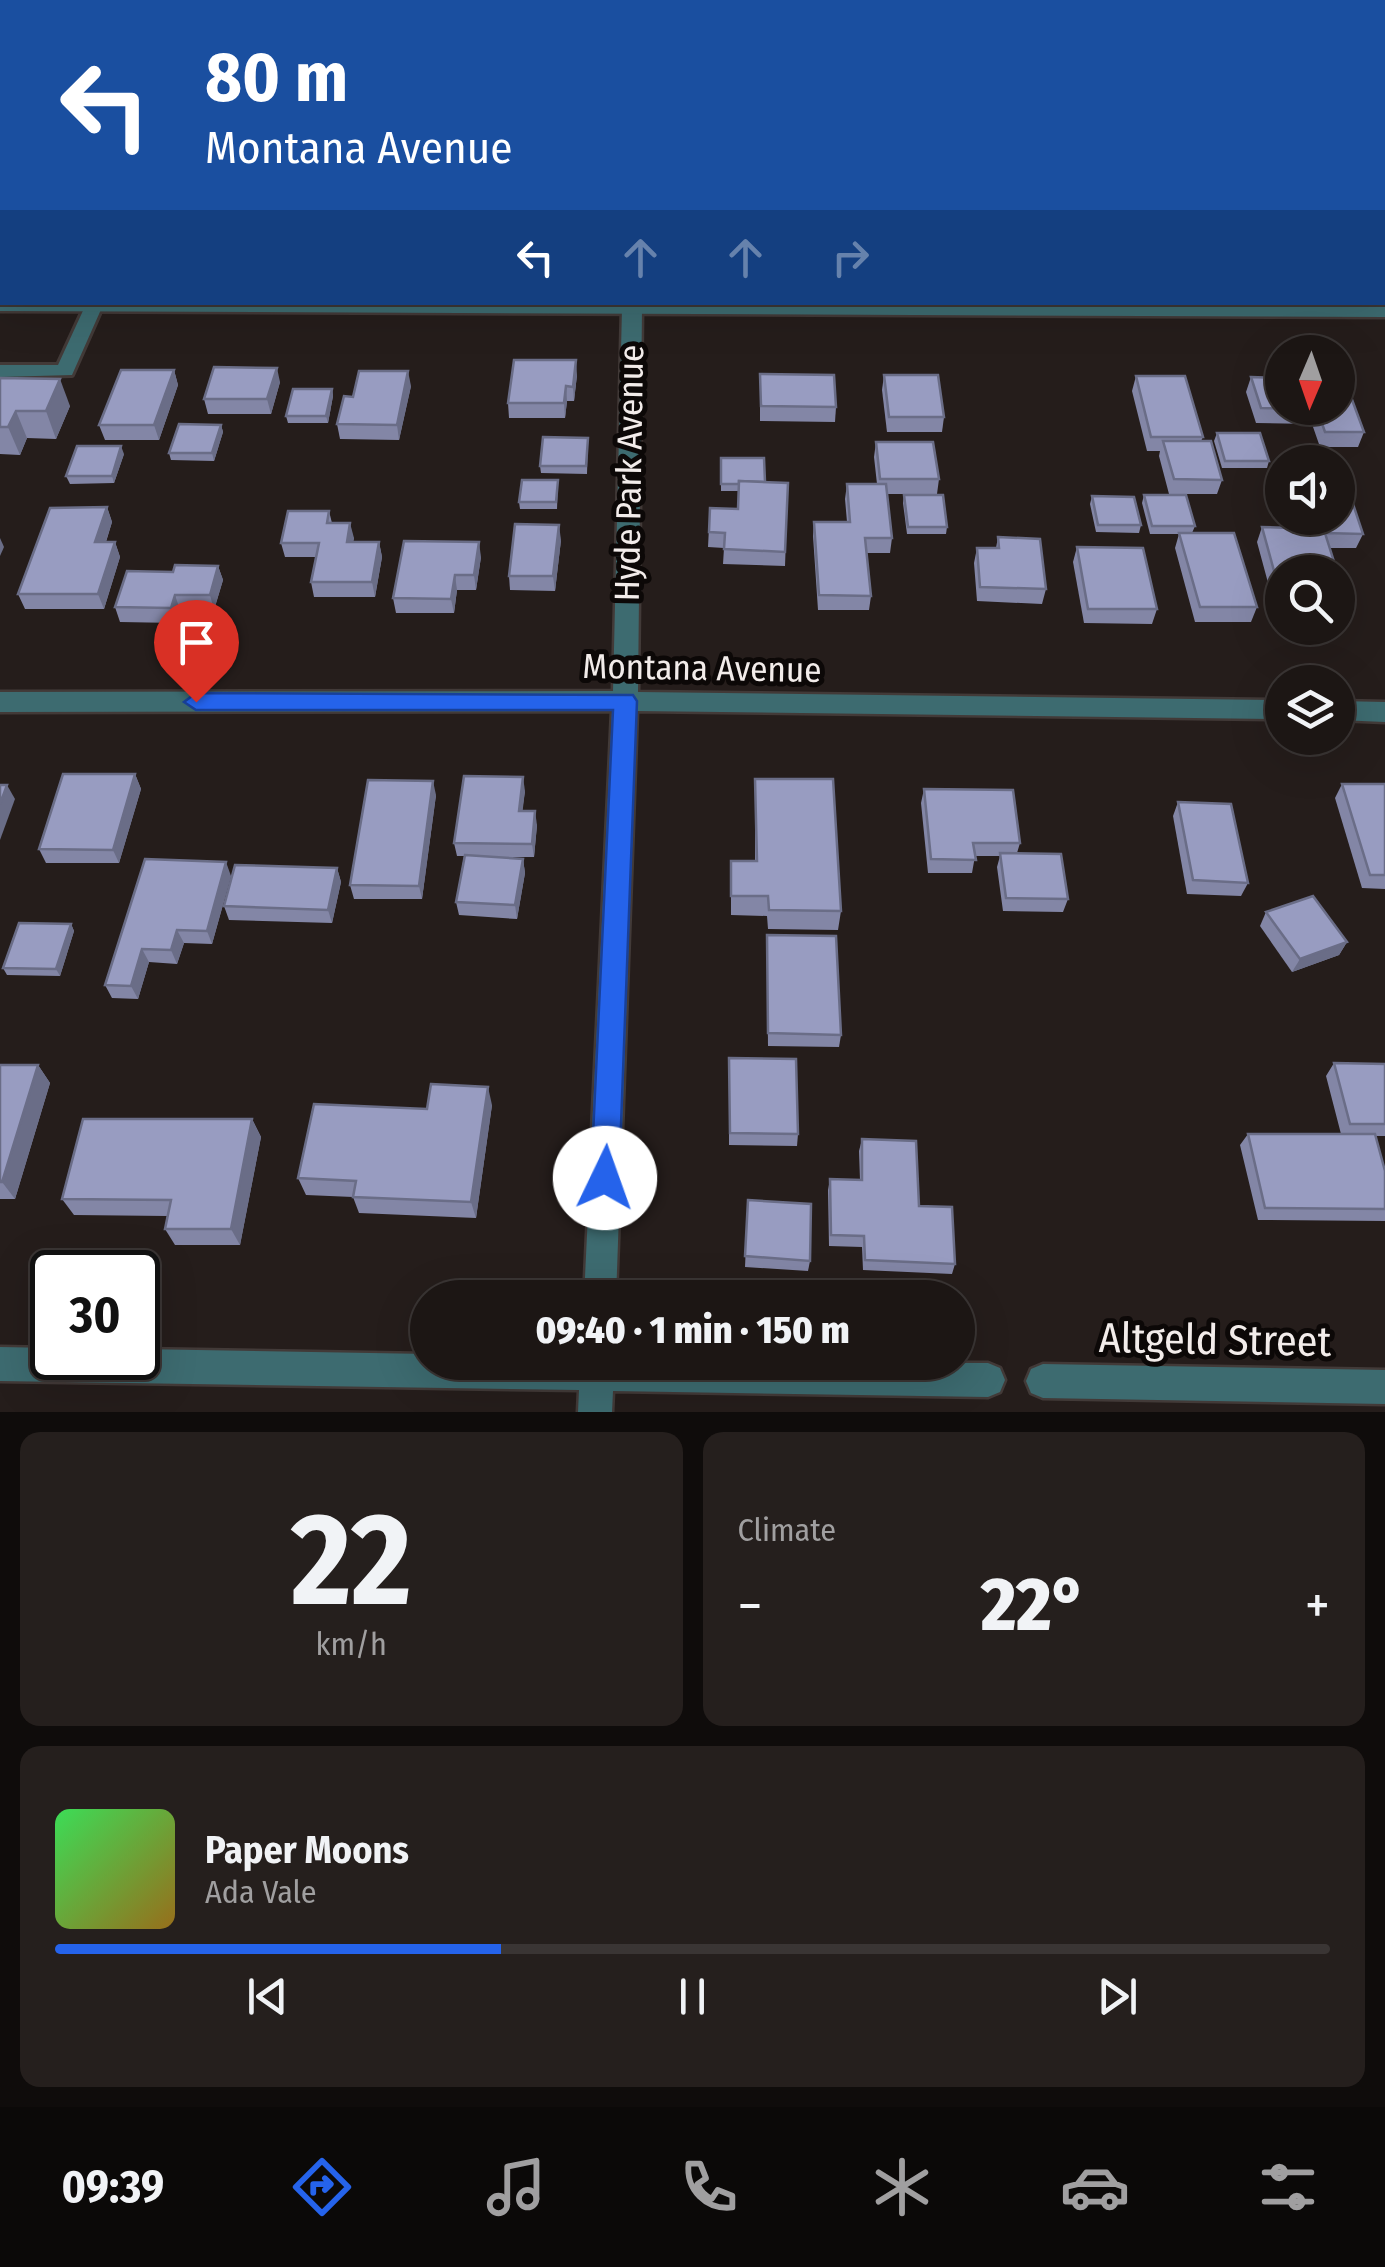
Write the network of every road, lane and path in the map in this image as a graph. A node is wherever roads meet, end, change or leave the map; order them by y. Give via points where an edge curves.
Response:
1 (0, 305) edge
2 (94, 305) junction
3 (632, 308) junction
4 (1385, 311) edge
5 (0, 371) edge
6 (625, 701) junction
7 (0, 702) edge
8 (1265, 710) edge
9 (1355, 711) edge
10 (1385, 712) edge
11 (601, 1280) edge
12 (0, 1364) edge
13 (410, 1367) edge
14 (596, 1380) edge
15 (975, 1380) edge
16 (988, 1380) dead end
17 (1043, 1381) dead end
18 (1385, 1387) edge
19 (595, 1412) edge

1 - 2 street
2 - 3 street
2 - 5 lane via 65,371
3 - 4 street
3 - 6 street, Hyde Park Avenue
6 - 7 street, Montana Avenue
6 - 8 street, Montana Avenue
6 - 11 street, Hyde Park Avenue
9 - 10 street
12 - 13 street
14 - 19 street
15 - 16 street
17 - 18 street, Altgeld Street

